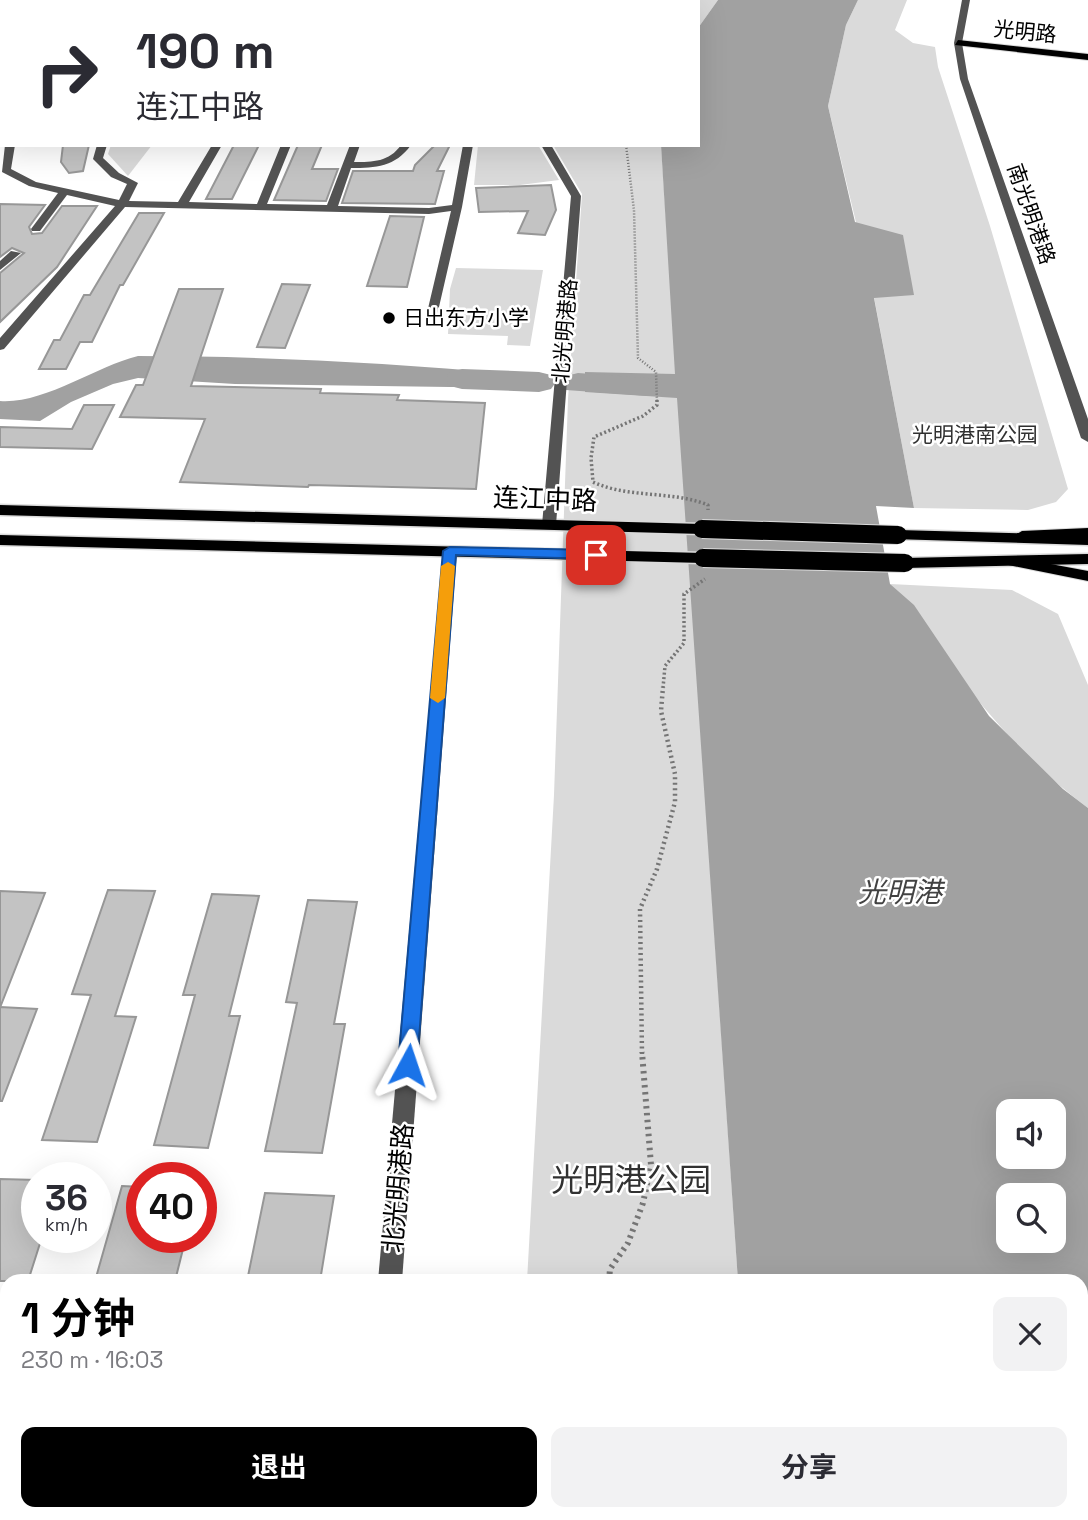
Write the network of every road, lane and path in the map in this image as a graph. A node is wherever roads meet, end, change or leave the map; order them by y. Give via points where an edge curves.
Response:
1 (965, 0) edge
2 (958, 46) junction
3 (1088, 57) edge
4 (1088, 63) edge
5 (101, 147) edge
6 (216, 147) edge
7 (285, 147) edge
8 (354, 147) edge
9 (405, 147) edge
10 (468, 147) edge
11 (547, 147) edge
12 (626, 147) edge
13 (6, 151) edge
14 (347, 165) junction
15 (65, 191) junction
16 (122, 204) junction
17 (182, 205) junction
18 (261, 207) junction
19 (457, 207) junction
20 (331, 209) junction
21 (36, 229) dead end
22 (15, 253) dead end
23 (0, 267) edge
24 (432, 317) dead end
25 (5, 335) edge
26 (1088, 438) edge
27 (0, 510) edge
28 (705, 524) junction
29 (549, 525) junction
30 (1088, 532) edge
31 (1002, 536) junction
32 (0, 540) edge
33 (1088, 540) edge
34 (450, 551) junction
35 (1088, 559) edge
36 (1008, 561) junction
37 (707, 566) junction
38 (1088, 576) edge
39 (391, 1274) edge
40 (610, 1274) edge

1 - 2 street, 南光明港路
2 - 3 main road, 光明路
2 - 4 main road, 光明路
2 - 26 street, 南光明港路 via 968,90
5 - 16 street via 98,159 115,175 133,183
6 - 17 street
7 - 18 street
8 - 14 street
9 - 14 street via 398,158 382,165
10 - 19 street
11 - 29 street, 北光明港路 via 576,196
12 - 28 path via 634,210 638,358 656,372 657,405 642,417 594,437 593,482 626,495 695,498 708,505
13 - 15 street via 6,170 33,184
14 - 20 street
15 - 16 street
15 - 21 street
16 - 17 street
16 - 25 street
17 - 18 street
18 - 20 street
19 - 20 street via 429,211
19 - 24 street
22 - 23 street
27 - 29 highway, 连江中路
28 - 29 highway, 连江中路
28 - 31 highway, 连江中路, bridge
30 - 31 main road
31 - 33 highway, 连江中路
32 - 34 highway, 连江中路
34 - 37 highway, 连江中路
34 - 39 street, 北光明港路
35 - 36 highway, 连江中路
36 - 37 highway, 连江中路, bridge
36 - 38 main road
37 - 40 path via 684,594 684,643 665,666 662,711 675,774 675,802 657,869 639,909 638,935 642,1076 651,1165 628,1243

